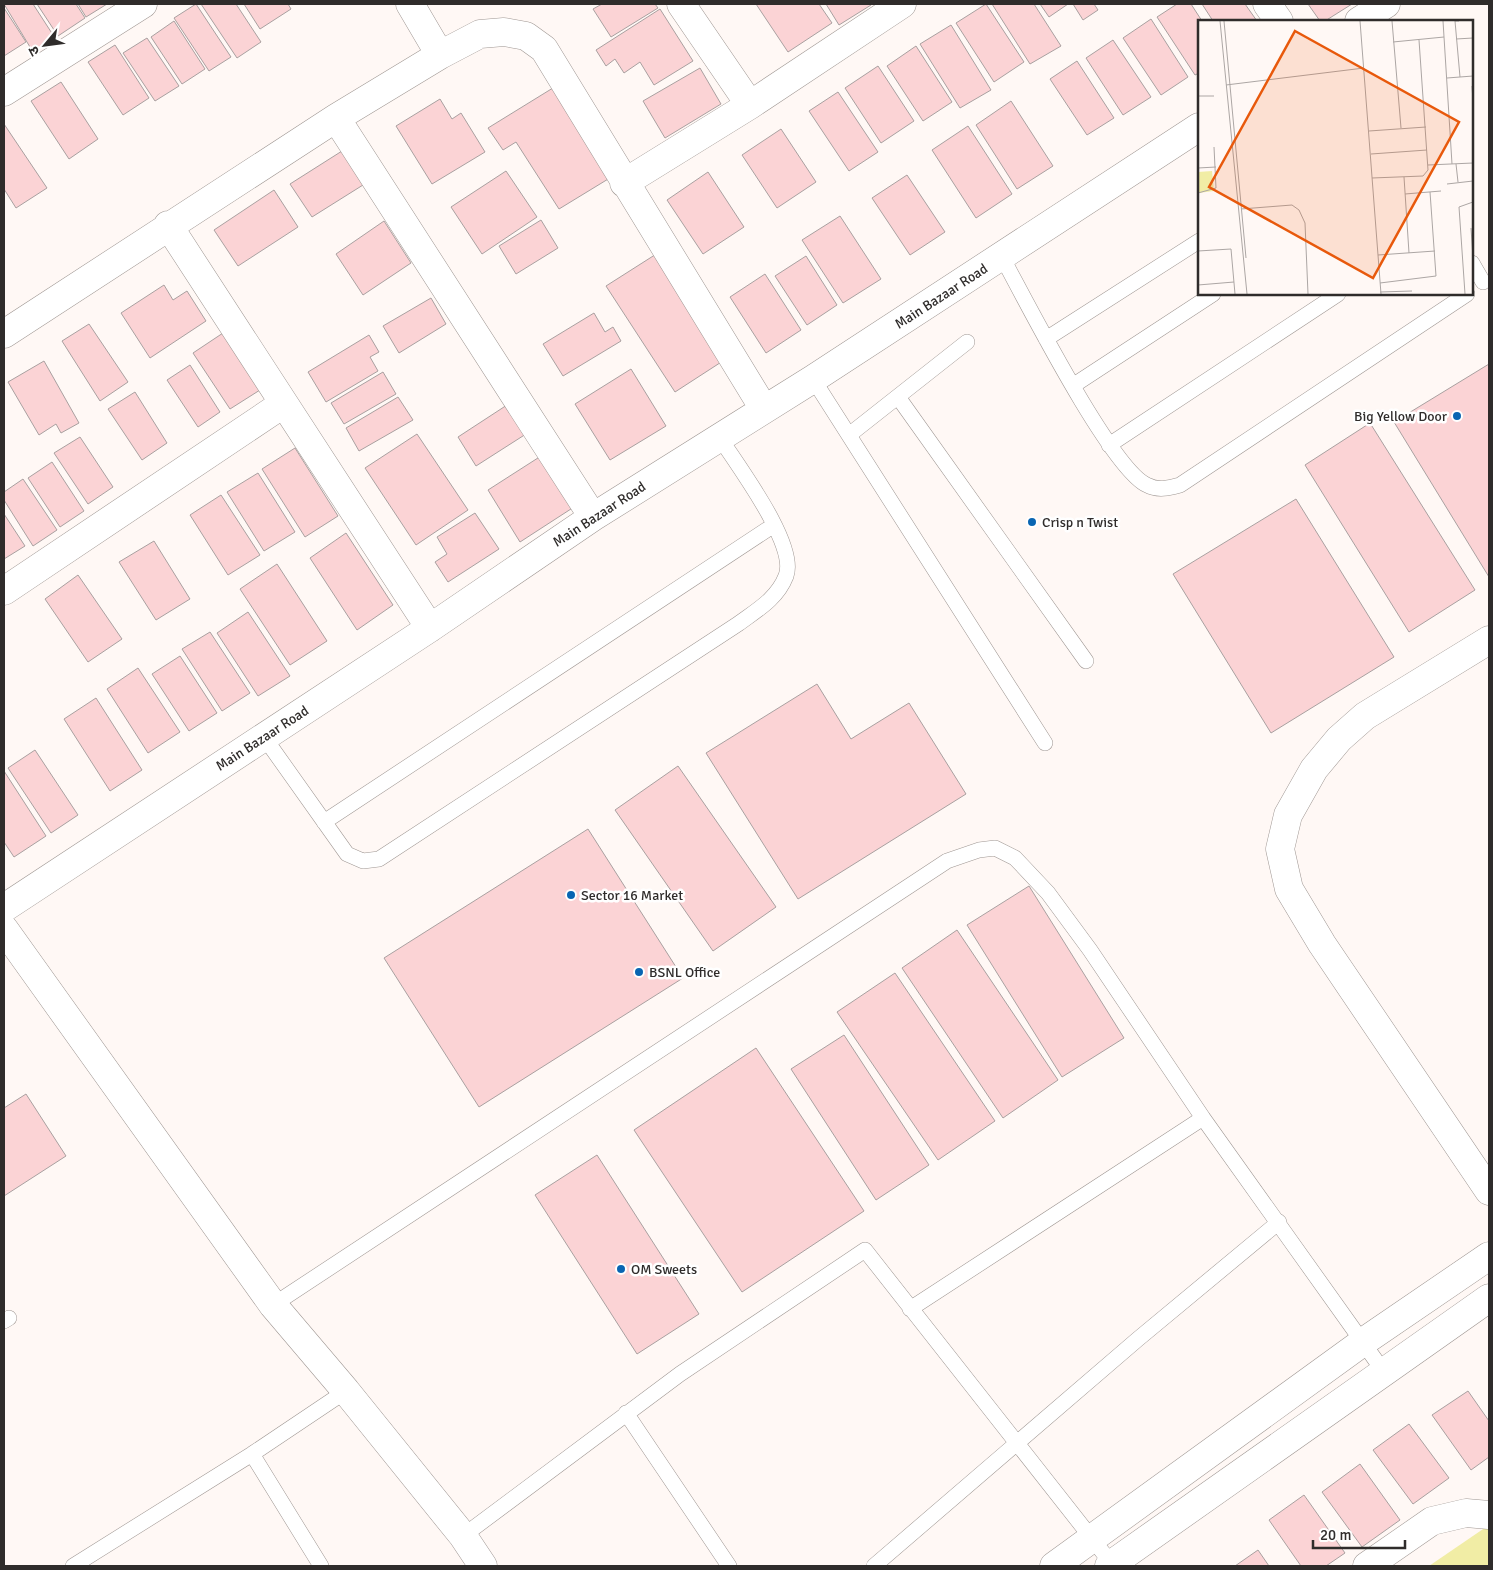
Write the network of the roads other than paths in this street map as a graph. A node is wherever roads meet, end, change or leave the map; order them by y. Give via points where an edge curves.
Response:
1 (143, 4) edge
2 (410, 4) edge
3 (681, 4) edge
4 (902, 4) edge
5 (1268, 4) edge
6 (1386, 4) edge
7 (1278, 20) edge
8 (1362, 20) edge
9 (440, 55) junction
10 (4, 92) edge
11 (750, 105) junction
12 (336, 118) junction
13 (1198, 128) edge
14 (624, 184) junction
15 (168, 225) junction
16 (1198, 242) edge
17 (1002, 257) junction
18 (1473, 265) edge
19 (1481, 284) edge
20 (1211, 295) edge
21 (1336, 295) edge
22 (1465, 295) edge
23 (4, 334) edge
24 (1046, 338) junction
25 (967, 342) dead end
26 (813, 379) junction
27 (1074, 385) junction
28 (898, 397) junction
29 (283, 404) junction
30 (764, 409) junction
31 (849, 435) junction
32 (720, 438) junction
33 (1110, 445) junction
34 (593, 517) junction
35 (774, 525) junction
36 (4, 591) edge
37 (430, 628) junction
38 (1489, 640) edge
39 (1086, 661) dead end
40 (264, 737) junction
41 (1046, 743) dead end
42 (324, 822) junction
43 (4, 908) edge
44 (4, 929) edge
45 (1203, 1118) junction
46 (1489, 1191) edge
47 (1279, 1222) junction
48 (1489, 1256) edge
49 (1489, 1298) edge
50 (273, 1305) junction
51 (910, 1309) junction
52 (1363, 1342) junction
53 (1384, 1372) junction
54 (346, 1391) junction
55 (626, 1413) junction
56 (1017, 1443) junction
57 (252, 1454) junction
58 (1489, 1515) edge
59 (464, 1536) junction
60 (1094, 1539) junction
61 (1111, 1565) edge
62 (74, 1566) edge
63 (321, 1566) edge
64 (483, 1566) edge
65 (729, 1566) edge
66 (874, 1566) edge
67 (1054, 1566) edge
68 (1367, 1566) edge

1 - 10 street
2 - 9 street
3 - 11 street
4 - 11 street
5 - 7 street
6 - 8 street
9 - 12 street
9 - 14 street via 480,34 504,32 526,36 544,49
11 - 14 street
12 - 15 street
12 - 34 street
13 - 17 street, Main Bazaar Road
14 - 30 street
15 - 23 street
15 - 29 street
16 - 24 lane
17 - 24 lane
17 - 26 street, Main Bazaar Road
18 - 19 lane
20 - 27 lane
21 - 33 lane
22 - 33 lane via 1180,485 1165,489 1147,486 1131,474
24 - 27 lane
25 - 28 lane
26 - 30 street, Main Bazaar Road
26 - 31 lane
27 - 33 lane
28 - 31 lane
28 - 39 lane
29 - 36 street
29 - 37 street
30 - 32 street, Main Bazaar Road
31 - 41 lane
32 - 34 street, Main Bazaar Road
32 - 35 lane
34 - 37 street, Main Bazaar Road
35 - 42 lane
35 - 42 lane via 784,545 787,575 772,599 738,624 379,859 363,862 347,854
37 - 40 street, Main Bazaar Road
38 - 46 street via 1365,716 1339,739 1314,768 1288,815 1280,849 1289,889 1322,944
40 - 42 lane
40 - 43 street, Main Bazaar Road
44 - 50 street
45 - 47 lane
45 - 50 lane via 1048,893 1015,858 995,848 979,850 939,866
45 - 51 lane
47 - 52 lane
47 - 56 lane
48 - 52 street
49 - 53 street
50 - 54 street
51 - 55 lane via 887,1274 865,1250
51 - 56 lane
52 - 53 lane
52 - 60 street
53 - 61 street
54 - 57 lane
54 - 59 street
55 - 59 lane
55 - 65 lane
56 - 60 lane
56 - 66 lane
57 - 62 lane
57 - 63 lane
58 - 68 street via 1466,1513 1432,1521
59 - 64 street
60 - 61 lane
60 - 67 street

